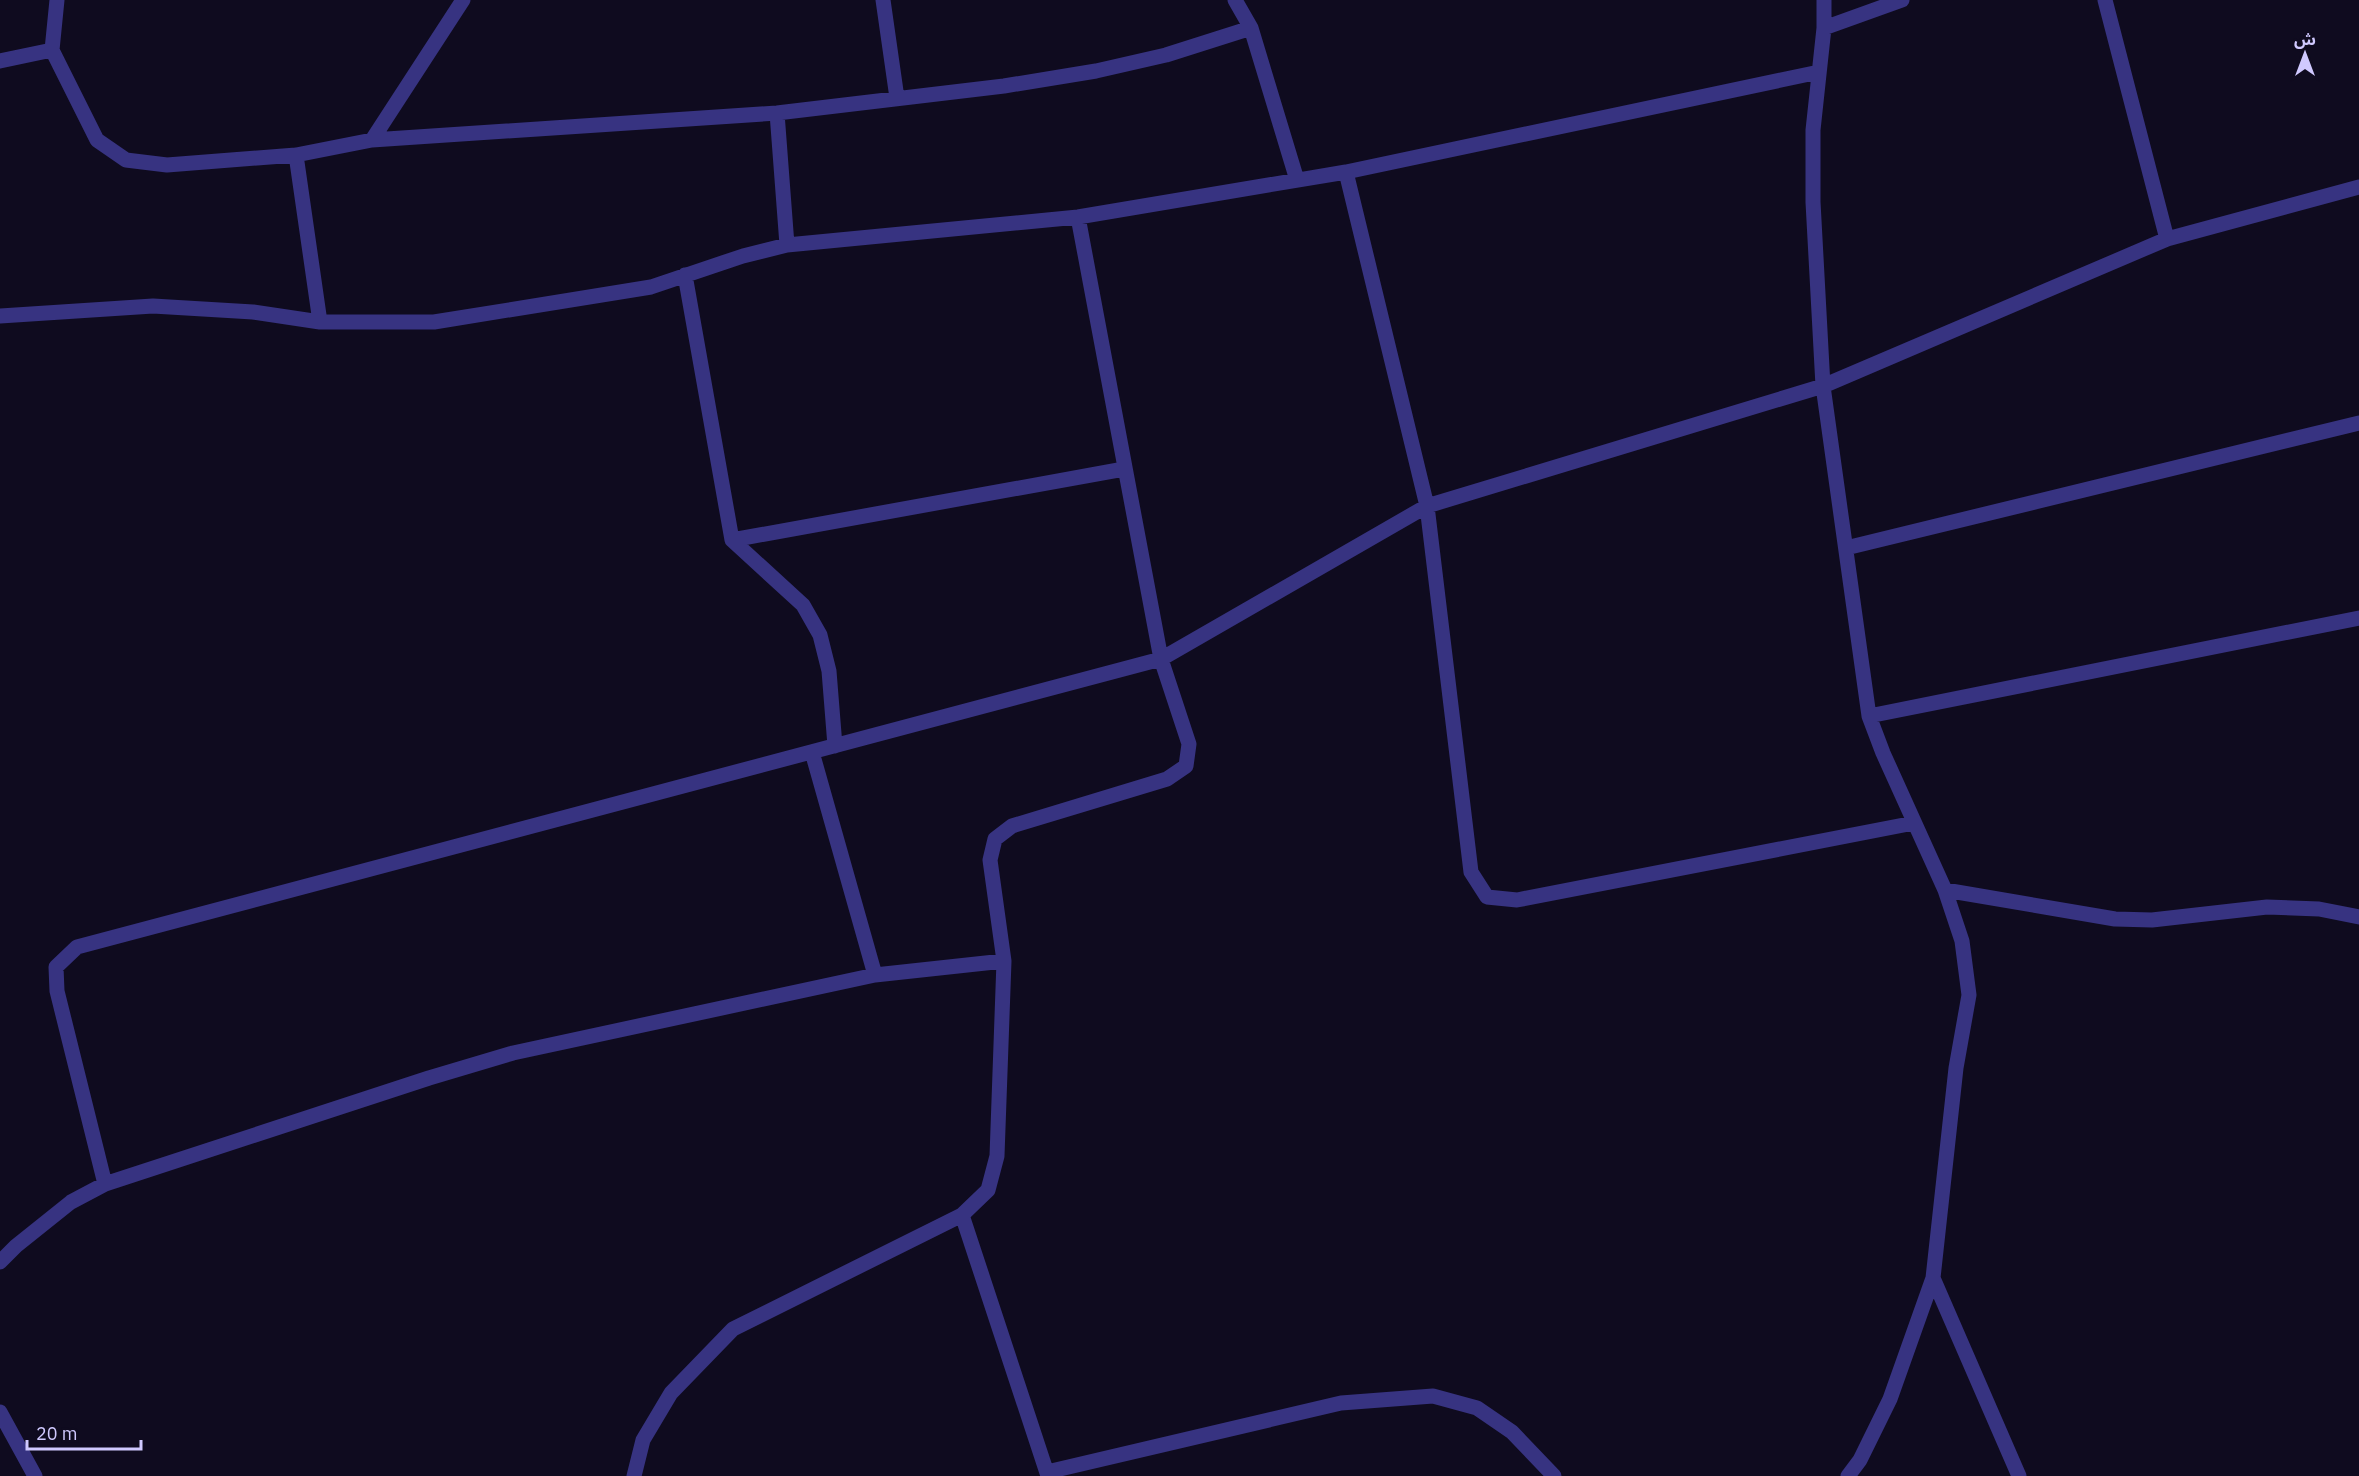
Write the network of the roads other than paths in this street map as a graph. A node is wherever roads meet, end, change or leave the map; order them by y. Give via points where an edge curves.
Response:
1 (57, 0) edge
2 (463, 0) edge
3 (883, 0) edge
4 (1235, 0) edge
5 (1824, 0) edge
6 (1902, 0) edge
7 (2105, 0) edge
8 (1251, 28) junction
9 (1824, 28) junction
10 (52, 50) junction
11 (0, 60) edge
12 (1819, 72) junction
13 (897, 98) junction
14 (777, 112) junction
15 (372, 140) junction
16 (296, 155) junction
17 (1346, 172) junction
18 (1297, 180) junction
19 (2359, 188) edge
20 (1078, 217) junction
21 (2167, 239) junction
22 (787, 245) junction
23 (685, 275) junction
24 (0, 316) edge
25 (320, 322) junction
26 (1823, 386) junction
27 (2359, 423) edge
28 (1124, 470) junction
29 (1427, 506) junction
30 (732, 540) junction
31 (1846, 548) junction
32 (2359, 618) edge
33 (1161, 659) junction
34 (1869, 716) junction
35 (834, 746) junction
36 (812, 752) junction
37 (1914, 823) junction
38 (1945, 891) junction
39 (2359, 917) edge
40 (1004, 961) junction
41 (875, 975) junction
42 (105, 1184) junction
43 (962, 1215) junction
44 (0, 1263) edge
45 (1933, 1278) junction
46 (0, 1413) edge
47 (1047, 1474) edge
48 (35, 1476) edge
49 (634, 1476) edge
50 (1554, 1476) edge
51 (1848, 1476) edge
52 (2019, 1476) edge

1 - 10 street
2 - 15 street
3 - 13 street
4 - 8 street
5 - 9 street
6 - 9 street
7 - 21 street
8 - 13 street via 1166,55 1096,71
8 - 18 street
9 - 12 street
10 - 11 street
10 - 16 street via 97,140 126,160 167,165
12 - 17 street
12 - 26 street via 1813,130 1813,192
13 - 14 street
14 - 15 street
14 - 22 street
15 - 16 street
16 - 25 street
17 - 18 street
17 - 29 street
18 - 20 street
19 - 21 street
20 - 22 street
20 - 28 street
21 - 26 street
22 - 23 street
23 - 25 street via 651,287 434,322
23 - 30 street
24 - 25 street via 153,306 253,312
26 - 29 street
26 - 31 street
27 - 31 street
28 - 30 street
28 - 33 street
29 - 33 street
29 - 37 street via 1471,872 1487,897 1517,900
30 - 35 street via 803,605 820,635 829,670
31 - 34 street
32 - 34 street
33 - 35 street
33 - 40 street via 1189,744 1186,766 1167,779 1012,826 995,839 990,860
34 - 37 street
35 - 36 street
36 - 41 street
36 - 42 street via 77,947 56,967 57,991
37 - 38 street
38 - 39 street via 2115,919 2152,920 2267,908 2319,909
38 - 45 street via 1962,941 1969,995 1956,1068
40 - 41 street
40 - 43 street via 997,1156 988,1190
41 - 42 street via 513,1053
42 - 44 street via 71,1202
43 - 47 street
43 - 49 street via 734,1329 671,1393 643,1440
45 - 51 street via 1890,1399
45 - 52 street
46 - 48 street
47 - 50 street via 1341,1403 1434,1396 1477,1408 1512,1432

